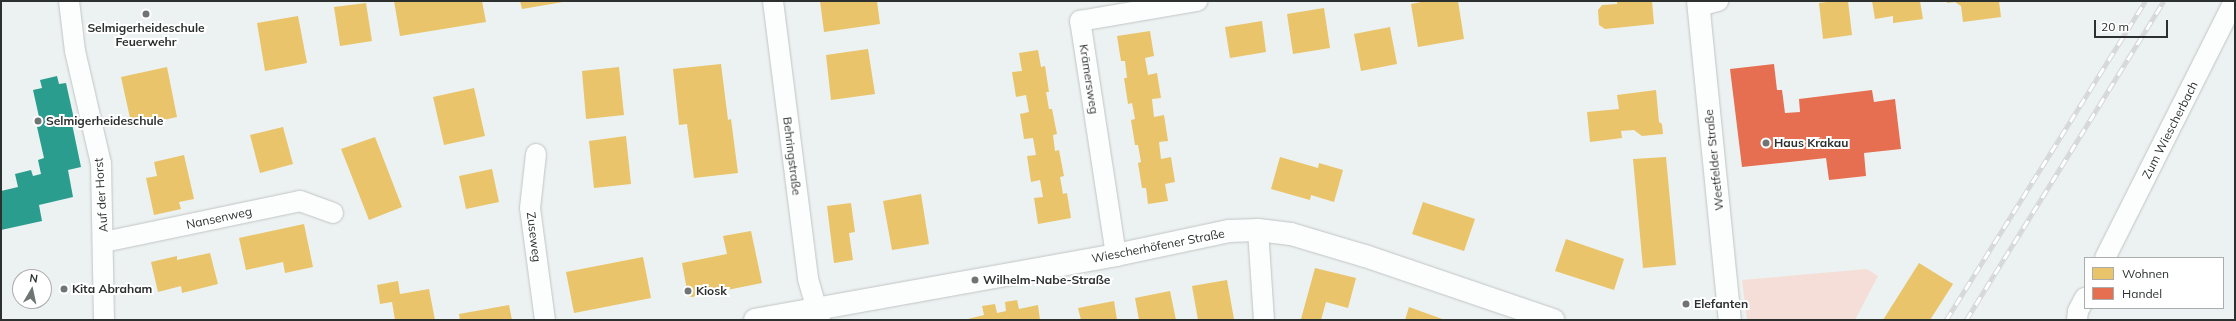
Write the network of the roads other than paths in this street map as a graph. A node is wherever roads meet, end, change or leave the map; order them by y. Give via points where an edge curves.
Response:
1 (70, 1) edge
2 (773, 1) edge
3 (1197, 1) edge
4 (2234, 1) edge
5 (1705, 3) edge
6 (536, 154) dead end
7 (333, 213) dead end
8 (1258, 230) junction
9 (104, 242) junction
10 (1116, 255) junction
11 (2106, 257) edge
12 (2084, 300) edge
13 (819, 314) edge
14 (104, 320) edge
15 (545, 320) edge
16 (755, 320) edge
17 (1264, 320) edge
18 (1553, 320) edge
19 (1730, 320) edge
20 (2077, 320) edge

1 - 9 street, Auf der Horst via 75,51 101,164
2 - 13 street, Behringstraße via 808,279
3 - 10 street, Krämersweg via 1080,21
4 - 11 street, Zum Wiescherbach
5 - 19 street, Weetfelder Straße
6 - 15 street, Zuseweg via 530,208
7 - 9 street, Nansenweg via 300,201
8 - 10 street, Wiescherhöfener Straße via 1229,231
8 - 17 street
8 - 18 street, Wiescherhöfener Straße via 1291,234 1365,256
9 - 14 street, Auf der Horst
10 - 13 street, Wiescherhöfener Straße
12 - 20 street via 2078,311
13 - 16 street, Wiescherhöfener Straße

